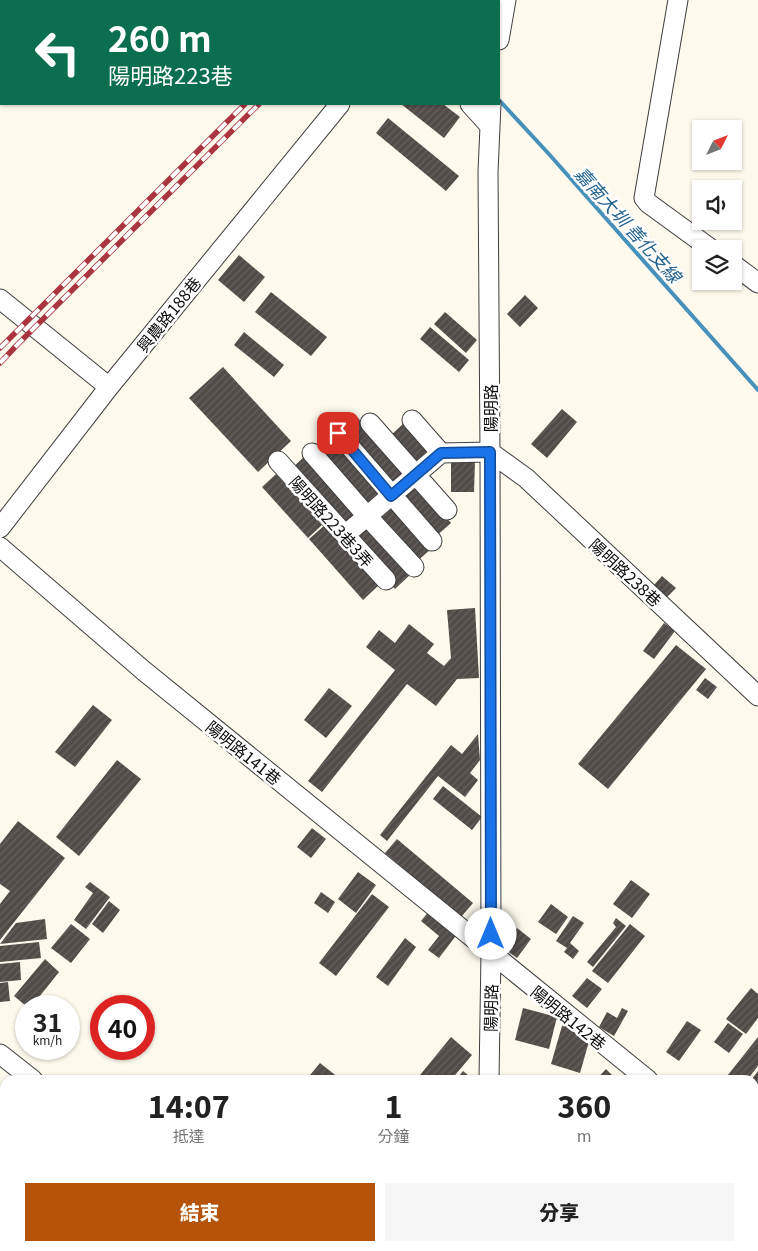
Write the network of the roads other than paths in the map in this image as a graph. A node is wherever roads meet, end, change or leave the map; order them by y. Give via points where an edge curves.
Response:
1 (506, 0) edge
2 (678, 0) edge
3 (500, 34) edge
4 (471, 105) edge
5 (491, 105) edge
6 (332, 106) edge
7 (490, 126) junction
8 (699, 240) edge
9 (742, 271) edge
10 (758, 283) edge
11 (0, 299) edge
12 (109, 387) junction
13 (412, 420) dead end
14 (370, 423) dead end
15 (338, 433) dead end
16 (490, 452) junction
17 (441, 453) junction
18 (312, 454) dead end
19 (278, 461) dead end
20 (416, 474) junction
21 (391, 496) junction
22 (447, 510) dead end
23 (367, 516) junction
24 (0, 528) edge
25 (345, 536) junction
26 (432, 541) dead end
27 (0, 547) edge
28 (414, 567) dead end
29 (386, 580) dead end
30 (758, 696) edge
31 (491, 953) junction
32 (0, 1054) edge
33 (27, 1075) edge
34 (490, 1075) edge
35 (642, 1075) edge

1 - 3 street
2 - 8 street via 644,198
4 - 7 street
5 - 7 street, 陽明路
6 - 12 street, 興農路188巷
7 - 16 street, 陽明路
9 - 10 street
11 - 12 street
12 - 24 street, 興農路188巷
13 - 17 street
14 - 20 street
15 - 21 street
16 - 17 street
16 - 30 street, 陽明路238巷 via 526,478
16 - 31 street, 陽明路
17 - 20 street
18 - 23 street
19 - 25 street, 陽明路223巷3弄
20 - 21 street
20 - 22 street
21 - 23 street
21 - 26 street
23 - 25 street
23 - 28 street
25 - 29 street, 陽明路223巷3弄
27 - 31 street, 陽明路141巷 via 144,671
31 - 34 street, 陽明路
31 - 35 street, 陽明路142巷
32 - 33 street

